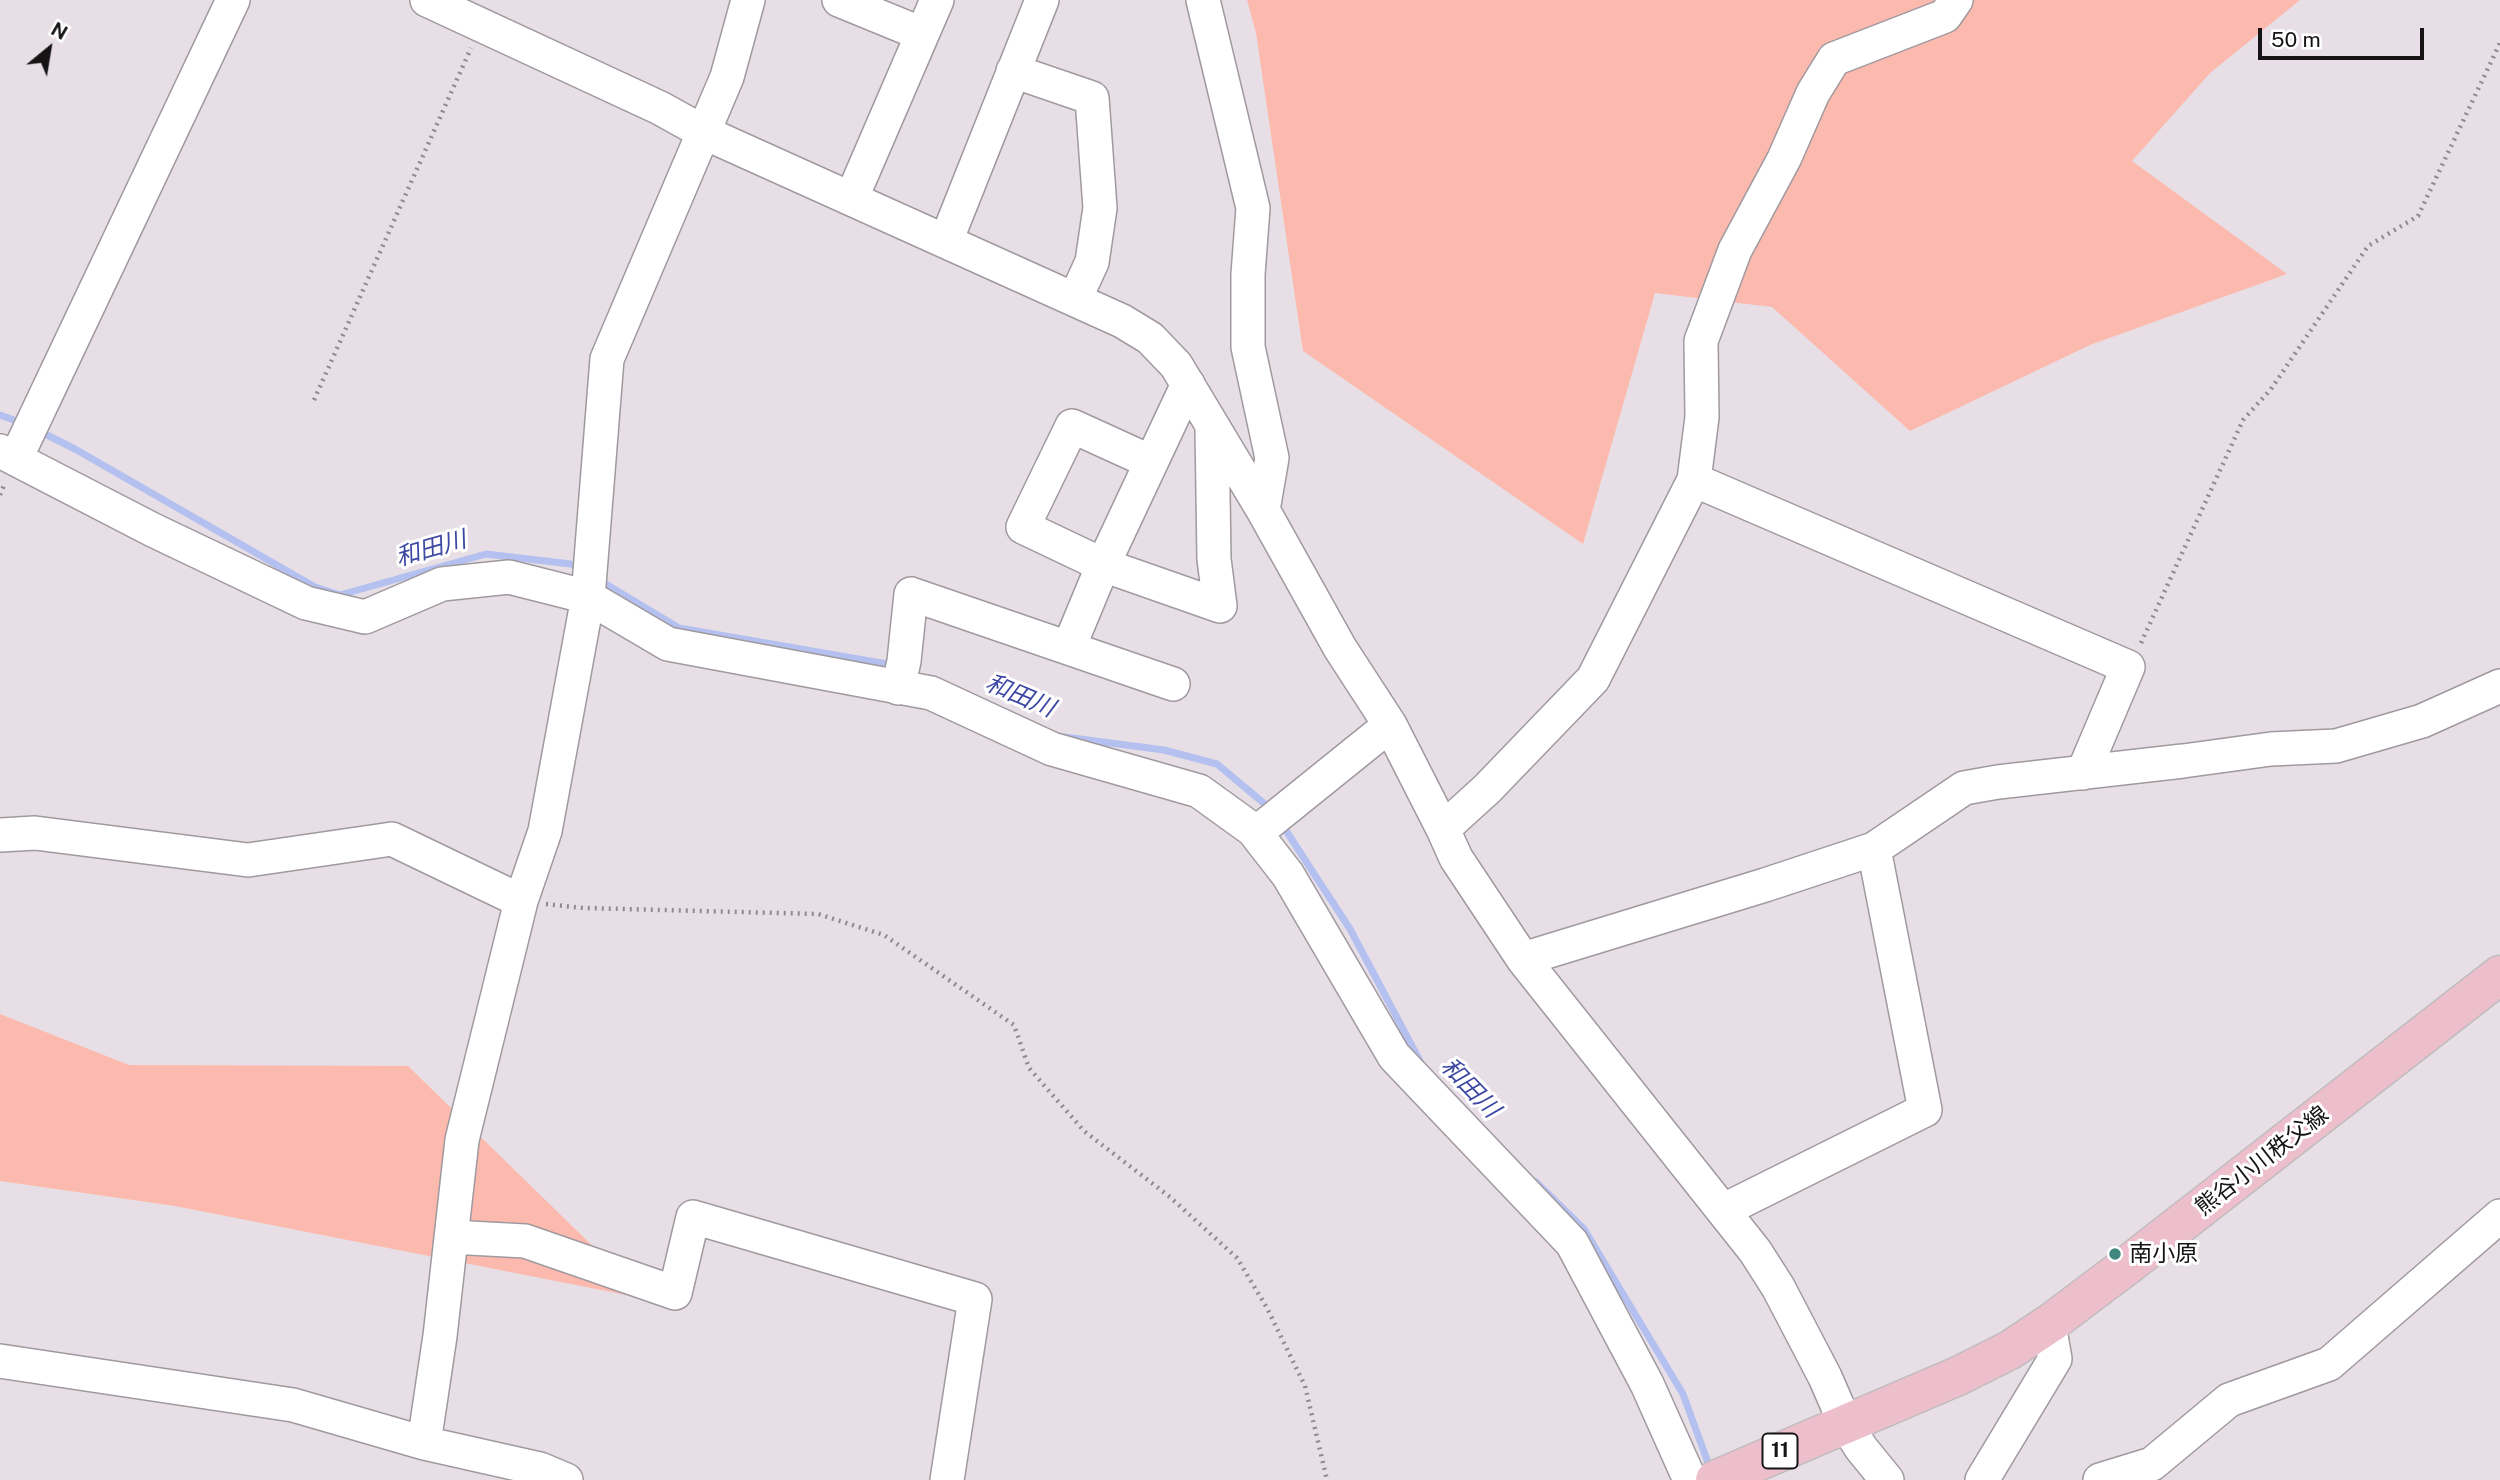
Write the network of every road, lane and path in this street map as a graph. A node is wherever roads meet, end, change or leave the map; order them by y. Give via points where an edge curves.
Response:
1 (233, 0) edge
2 (427, 0) edge
3 (748, 0) edge
4 (839, 0) edge
5 (937, 0) edge
6 (1042, 0) edge
7 (1203, 0) edge
8 (1956, 0) edge
9 (487, 13) edge
10 (922, 34) junction
11 (2500, 43) edge
12 (1013, 71) junction
13 (705, 132) junction
14 (852, 197) junction
15 (946, 241) junction
16 (1075, 299) junction
17 (1188, 384) junction
18 (314, 400) dead end
19 (1212, 428) junction
20 (8, 455) edge
21 (1152, 462) junction
22 (1694, 480) junction
23 (1262, 510) junction
24 (1103, 565) junction
25 (588, 597) junction
26 (1069, 647) junction
27 (2128, 667) junction
28 (1173, 684) dead end
29 (2500, 686) edge
30 (898, 688) junction
31 (1390, 725) junction
32 (2082, 773) junction
33 (1443, 829) junction
34 (1256, 833) junction
35 (0, 835) edge
36 (1874, 849) junction
37 (521, 901) junction
38 (1523, 959) junction
39 (2500, 975) edge
40 (1724, 1210) junction
41 (2500, 1216) edge
42 (451, 1237) junction
43 (2049, 1324) junction
44 (0, 1361) edge
45 (1845, 1423) junction
46 (424, 1443) junction
47 (1725, 1478) edge
48 (566, 1480) edge
49 (947, 1480) edge
50 (1327, 1480) edge
51 (1690, 1480) edge
52 (1887, 1480) edge
53 (1982, 1480) edge
54 (2100, 1480) edge

1 - 20 street
2 - 9 street
3 - 13 street via 727,77
4 - 10 street
5 - 10 street
6 - 12 street
7 - 23 street via 1253,208 1248,347 1272,458
8 - 22 street via 1945,16 1835,60 1813,93 1735,250 1701,341 1702,417
9 - 13 street
9 - 18 path
10 - 14 street
11 - 27 path via 2418,216 2368,246 2271,389 2243,420
12 - 15 street
12 - 16 street via 1092,98 1100,208 1092,262
13 - 14 street
13 - 25 street via 607,359
14 - 15 street
15 - 16 street
16 - 17 street via 1150,338
17 - 19 street
17 - 21 street
19 - 23 street
19 - 24 street via 1213,559 1220,606
20 - 25 street via 306,603 353,615 365,617 442,584 509,577
21 - 24 street
21 - 24 street via 1072,426 1023,527
22 - 27 street
22 - 33 street via 1593,679
23 - 31 street via 1340,648
24 - 26 street
25 - 30 street via 668,644
25 - 37 street via 545,831
26 - 28 street
26 - 30 street via 911,594
27 - 32 street
29 - 32 street via 2422,721 2336,746 2271,749
30 - 34 street via 931,693 1052,750 1199,791
31 - 33 street
31 - 34 street
32 - 36 street via 1964,788
33 - 38 street via 1456,858
34 - 51 street via 1288,875 1394,1056 1572,1242 1647,1384
35 - 37 street via 35,833 248,860 392,839
36 - 38 street
36 - 40 street via 1925,1110
37 - 42 street via 463,1140
37 - 50 path via 584,908 818,914 884,935 1014,1025 1029,1068 1084,1131 1170,1197 1237,1258 1305,1386
38 - 40 street
39 - 43 main road, 熊谷小川秩父線 / 11
40 - 45 street via 1778,1287
41 - 54 street via 2329,1364 2230,1400 2152,1464
42 - 46 street
42 - 49 street via 525,1241 675,1293 694,1217 975,1299
43 - 45 main road, 熊谷小川秩父線 / 11 via 1958,1376
43 - 53 street via 2055,1359
44 - 46 street via 293,1405
45 - 47 main road, 熊谷小川秩父線 / 11
45 - 52 street
46 - 48 street via 540,1469

